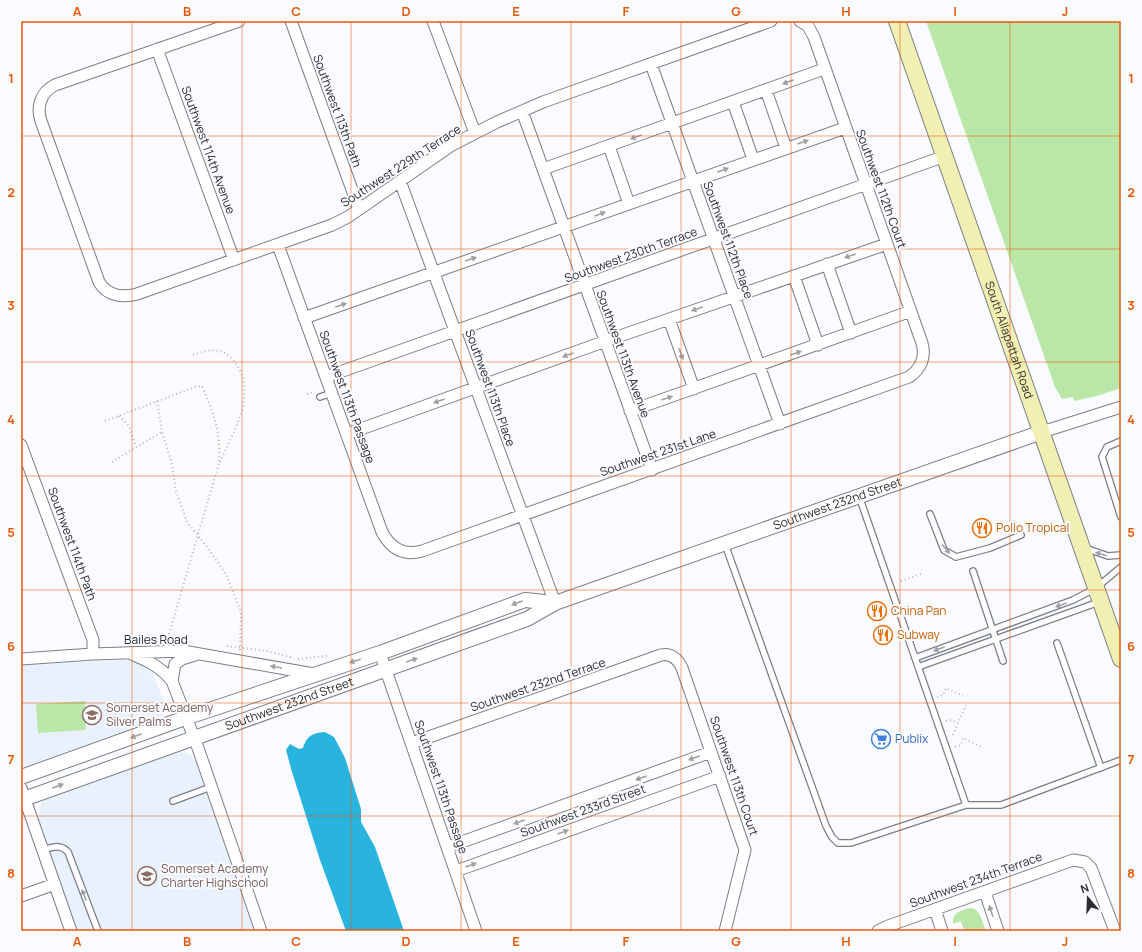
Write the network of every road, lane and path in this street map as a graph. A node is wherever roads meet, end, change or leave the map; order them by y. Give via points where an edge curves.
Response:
1 (239, 21) edge
2 (291, 21) edge
3 (433, 21) edge
4 (772, 21) edge
5 (897, 21) edge
6 (802, 22) edge
7 (157, 49) junction
8 (651, 64) junction
9 (824, 69) junction
10 (766, 90) junction
11 (733, 102) junction
12 (522, 111) junction
13 (672, 123) junction
14 (845, 128) junction
15 (475, 133) junction
16 (609, 146) junction
17 (786, 148) junction
18 (945, 156) junction
19 (753, 159) junction
20 (543, 169) junction
21 (400, 181) junction
22 (693, 181) junction
23 (865, 185) junction
24 (629, 204) junction
25 (360, 209) junction
26 (564, 227) junction
27 (714, 239) junction
28 (887, 244) junction
29 (278, 245) junction
30 (234, 260) junction
31 (827, 264) junction
32 (434, 272) junction
33 (794, 276) junction
34 (585, 285) junction
35 (734, 296) junction
36 (911, 311) junction
37 (304, 318) junction
38 (669, 319) junction
39 (456, 331) junction
40 (851, 333) junction
41 (605, 342) junction
42 (818, 345) junction
43 (193, 355) dead end
44 (759, 366) junction
45 (921, 366) joint
46 (326, 377) junction
47 (476, 387) junction
48 (694, 389) junction
49 (332, 393) junction
50 (320, 397) dead end
51 (157, 401) junction
52 (1121, 406) edge
53 (630, 411) junction
54 (118, 416) junction
55 (105, 421) dead end
56 (780, 424) junction
57 (162, 432) junction
58 (1042, 432) junction
59 (347, 434) junction
60 (1121, 441) edge
61 (21, 445) edge
62 (136, 447) junction
63 (112, 462) dead end
64 (219, 463) junction
65 (652, 470) junction
66 (858, 496) junction
67 (930, 514) dead end
68 (522, 515) junction
69 (1121, 517) edge
70 (198, 535) junction
71 (1020, 535) dead end
72 (724, 543) junction
73 (1082, 548) junction
74 (400, 551) joint
75 (1121, 555) edge
76 (1121, 567) edge
77 (973, 571) dead end
78 (921, 574) dead end
79 (901, 581) dead end
80 (1099, 595) junction
81 (555, 603) junction
82 (993, 630) junction
83 (996, 639) junction
84 (1057, 643) dead end
85 (163, 651) junction
86 (380, 652) junction
87 (129, 653) junction
88 (93, 654) junction
89 (199, 654) junction
90 (330, 656) dead end
91 (674, 658) joint
92 (915, 658) junction
93 (21, 659) edge
94 (1121, 659) edge
95 (239, 661) junction
96 (1003, 661) dead end
97 (292, 664) dead end
98 (918, 667) junction
99 (386, 669) junction
100 (314, 674) junction
101 (172, 681) junction
102 (963, 696) dead end
103 (937, 697) dead end
104 (966, 705) dead end
105 (185, 718) junction
106 (946, 721) dead end
107 (958, 723) junction
108 (953, 735) dead end
109 (194, 738) junction
110 (412, 743) junction
111 (955, 747) dead end
112 (981, 747) dead end
113 (711, 752) junction
114 (1121, 760) edge
115 (1101, 768) junction
116 (720, 776) junction
117 (21, 777) edge
118 (211, 787) junction
119 (22, 795) edge
120 (173, 801) dead end
121 (966, 805) junction
122 (448, 847) junction
123 (43, 850) junction
124 (456, 871) junction
125 (55, 884) junction
126 (985, 892) junction
127 (21, 896) edge
128 (935, 909) junction
129 (71, 931) edge
130 (98, 931) edge
131 (261, 931) edge
132 (476, 931) edge
133 (725, 931) edge
134 (878, 931) edge
135 (942, 931) edge
136 (998, 931) edge
137 (1115, 931) edge

1 - 7 street
2 - 25 street, Southwest 113th Path
3 - 15 street
4 - 8 street, Southwest 229th Terrace
5 - 18 main road, South Allapattah Road
6 - 9 street, Southwest 112th Court via 814,37
7 - 30 street, Southwest 114th Avenue
7 - 30 street, Southwest 229th Terrace via 51,87 45,92 39,108 41,121 99,282 110,293 132,295
8 - 12 street, Southwest 229th Terrace
8 - 13 street, Southwest 112th Place
9 -> 10 street
9 - 14 street, Southwest 112th Court
10 - 11 street
10 - 17 street
11 - 13 street
11 - 19 street
12 - 15 street, Southwest 229th Terrace
12 - 20 street, Southwest 113th Avenue
13 -> 16 street
13 - 22 street, Southwest 112th Place
17 -> 14 street
14 - 23 street, Southwest 112th Court
15 - 21 street, Southwest 229th Terrace via 452,145
16 - 20 street
16 - 24 street
17 - 19 street
18 - 23 street, Southwest 230th Terrace
18 - 58 main road, South Allapattah Road
22 -> 19 street
20 - 26 street, Southwest 113th Avenue
21 - 25 street, Southwest 229th Terrace
21 - 32 street, Southwest 113th Place
22 - 24 street
22 - 27 street, Southwest 112th Place
23 - 27 street, Southwest 230th Terrace
23 - 28 street, Southwest 112th Court
26 -> 24 street
25 - 29 street, Southwest 229th Terrace via 332,226
32 -> 26 street
26 - 34 street, Southwest 113th Avenue
27 - 34 street, Southwest 230th Terrace
27 - 35 street, Southwest 112th Place
28 -> 31 street
28 - 36 street, Southwest 112th Court
29 - 30 street, Southwest 229th Terrace
29 - 37 street, Southwest 113th Passage
31 - 33 street
31 - 40 street
37 -> 32 street
32 - 39 street, Southwest 113th Place
33 - 35 street
33 - 42 street
34 - 39 street, Southwest 230th Terrace
34 - 41 street, Southwest 113th Avenue
35 -> 38 street
35 - 44 street, Southwest 112th Place
36 - 40 street
36 - 45 street, Southwest 112th Court via 923,346
37 - 46 street, Southwest 113th Passage
38 - 41 street
38 -> 48 street
39 - 46 street, Southwest 230th Terrace
39 - 47 street, Southwest 113th Place
40 - 42 street
41 -> 47 street
41 - 53 street, Southwest 113th Avenue
44 -> 42 street
43 - 64 path via 209,349 218,349 231,357 244,380 242,408
44 - 48 street
44 - 56 street, Southwest 112th Place
45 - 56 street, Southwest 231st Lane via 909,377
46 - 49 street, Southwest 113th Passage
47 -> 59 street
47 - 68 street, Southwest 113th Place
53 -> 48 street
49 - 50 lane
49 - 59 street, Southwest 113th Passage
51 - 54 path
51 - 57 path
51 - 64 path via 195,386 202,386 215,418 220,442
52 - 58 street, Southwest 232nd Street
53 - 65 street, Southwest 113th Avenue
54 - 55 path
54 - 62 path via 129,426
56 - 65 street, Southwest 231st Lane
57 - 62 path
57 - 70 path via 172,464 176,491 187,522
58 - 66 street, Southwest 232nd Street
58 - 73 main road, South Allapattah Road
59 - 74 street, Southwest 113th Passage via 382,532 390,544
60 - 69 lane via 1107,447 1102,457
61 - 88 street, Southwest 114th Path via 93,640
62 - 63 path
64 - 70 path
65 - 68 street, Southwest 231st Lane
66 - 72 street, Southwest 232nd Street
66 - 92 lane
67 -> 71 lane via 944,550 956,556 990,548
68 - 74 street, Southwest 231st Lane via 422,551 408,554
68 - 81 street, Southwest 113th Place
70 - 85 path
70 - 95 path via 227,576 241,613
72 - 81 street, Southwest 232nd Street
72 - 121 lane via 832,837 838,843 851,843
75 -> 73 lane via 1108,556
73 - 80 main road, South Allapattah Road
76 - 80 lane
77 - 82 lane
78 - 79 path
80 -> 82 lane via 1073,600
80 - 83 lane
80 - 94 main road, South Allapattah Road
81 -> 86 street, Southwest 232nd Street via 525,600
99 -> 81 street, Southwest 232nd Street via 527,619
82 - 83 lane
82 -> 92 lane
83 - 96 lane
83 - 98 lane
84 - 115 lane
85 - 87 street, Bailes Road
85 - 89 street, Bailes Road
86 - 99 street, Southwest 113th Passage
86 -> 100 street, Southwest 232nd Street
87 - 88 street, Bailes Road
87 - 101 street via 156,666
88 - 93 street, Bailes Road
89 - 95 street, Bailes Road
89 - 101 street via 178,661 173,669
90 - 97 path via 299,659
91 - 110 street, Southwest 232nd Terrace via 661,655
91 - 113 street, Southwest 113th Court via 682,668
92 - 98 lane
100 -> 95 street, Bailes Road
98 - 121 lane
99 - 109 street, Southwest 232nd Street
99 - 110 street, Southwest 113th Passage
100 - 105 street, Southwest 232nd Street
101 - 105 street
102 - 103 path via 946,688 943,695
104 - 107 path
105 - 109 street
105 -> 117 street, Southwest 232nd Street
106 - 107 path
107 - 108 path
109 - 118 street
119 -> 109 street, Southwest 232nd Street
110 - 122 street, Southwest 113th Passage
111 - 112 path via 961,745 963,738
113 - 116 street, Southwest 113th Court
113 -> 122 street, Southwest 233rd Street
114 - 115 lane
115 - 121 lane via 1001,805
124 -> 116 street, Southwest 233rd Street
116 - 133 street, Southwest 113th Court via 745,850
118 - 120 lane
118 - 131 street
119 - 123 street
122 - 124 street, Southwest 113th Passage
123 - 125 street
130 -> 123 lane via 68,852 56,846
124 - 132 street, Southwest 113th Passage
125 - 127 street
125 - 129 street
126 - 128 street, Southwest 234th Terrace
136 -> 126 street
126 - 137 street, Southwest 234th Terrace via 1068,862 1085,862 1094,873
128 - 134 street, Southwest 234th Terrace
128 - 135 street

